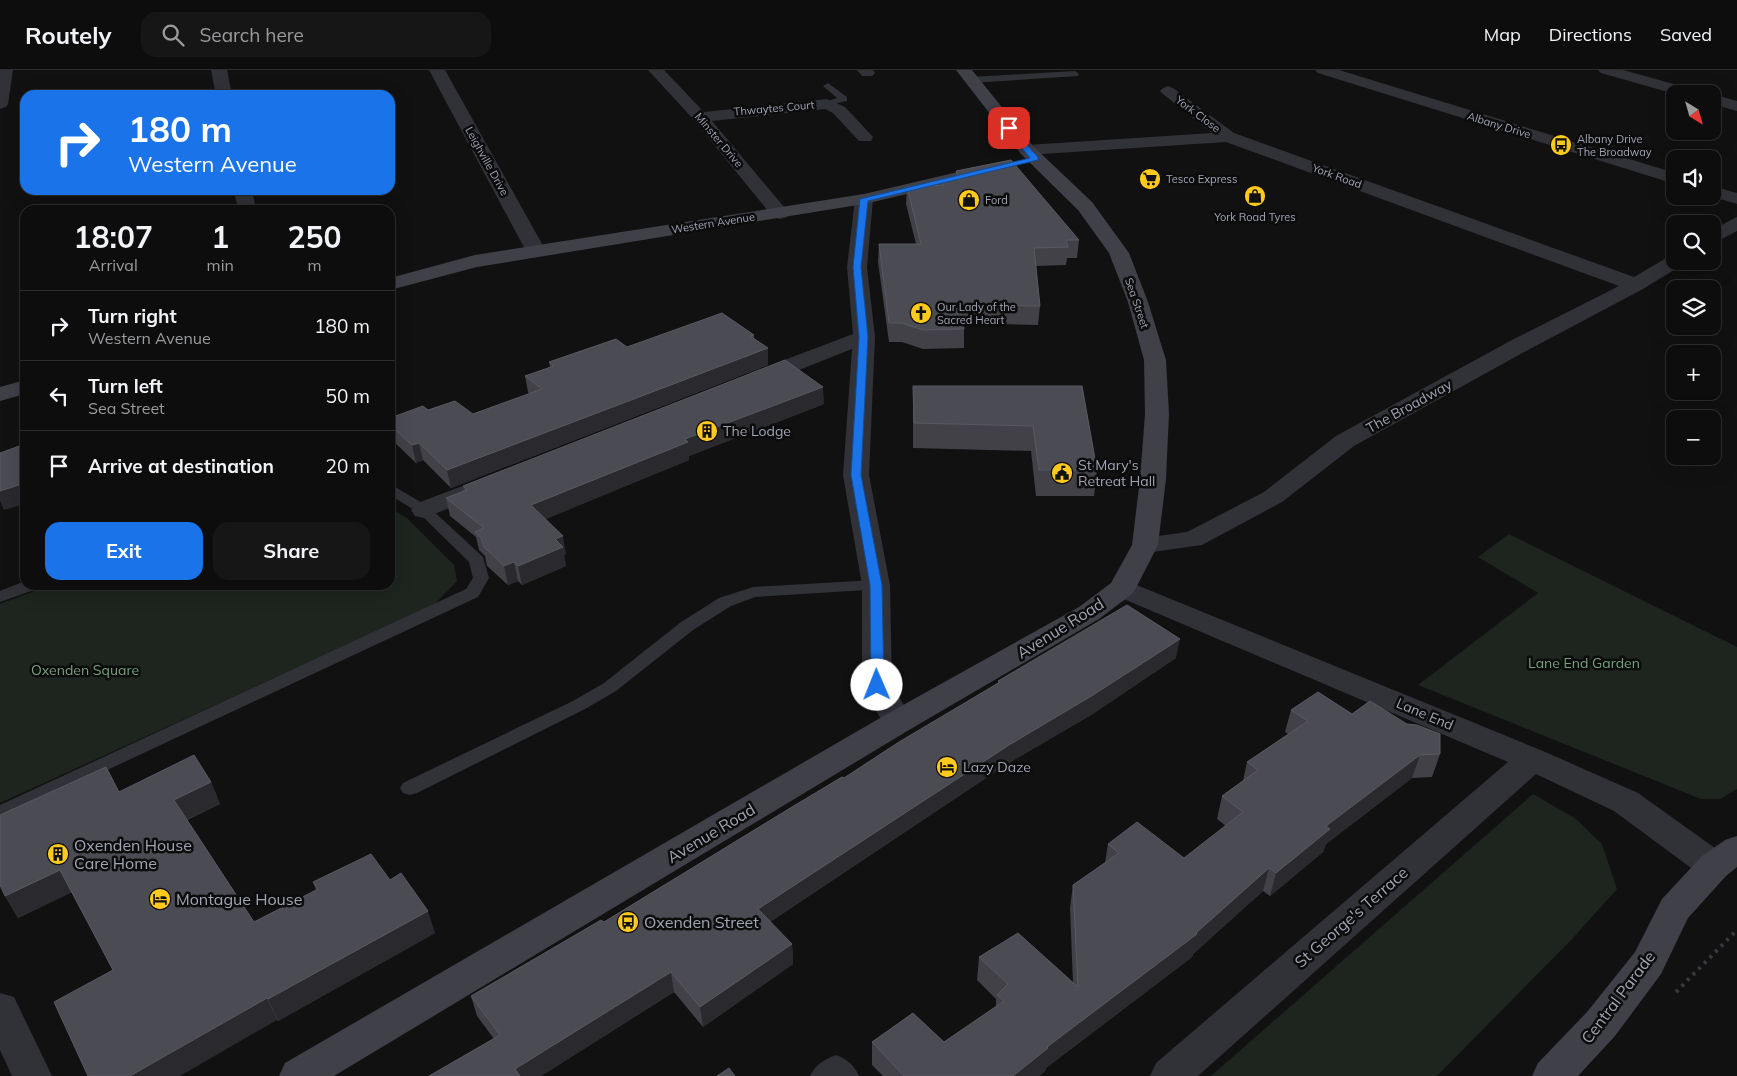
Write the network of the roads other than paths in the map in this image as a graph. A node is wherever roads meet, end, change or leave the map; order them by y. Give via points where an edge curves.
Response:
1 (5, 70) edge
2 (219, 70) edge
3 (437, 70) edge
4 (656, 70) edge
5 (1323, 70) edge
6 (1606, 70) edge
7 (1075, 74) dead end
8 (968, 75) edge
9 (828, 86) dead end
10 (1666, 87) edge
11 (1185, 89) dead end
12 (223, 90) edge
13 (1168, 91) junction
14 (1151, 92) dead end
15 (1721, 102) edge
16 (0, 104) edge
17 (827, 104) junction
18 (1737, 106) edge
19 (700, 117) junction
20 (865, 137) dead end
21 (1228, 137) junction
22 (1021, 160) junction
23 (1666, 177) edge
24 (1721, 194) edge
25 (864, 199) junction
26 (1737, 199) edge
27 (780, 213) junction
28 (1737, 223) edge
29 (1721, 233) edge
30 (536, 251) junction
31 (1666, 267) edge
32 (395, 283) edge
33 (1636, 285) junction
34 (864, 337) junction
35 (735, 387) edge
36 (20, 388) edge
37 (0, 394) edge
38 (497, 481) edge
39 (395, 491) edge
40 (424, 510) junction
41 (1144, 545) junction
42 (876, 585) junction
43 (1122, 588) junction
44 (20, 589) edge
45 (0, 597) edge
46 (898, 722) junction
47 (1532, 759) junction
48 (410, 788) dead end
49 (0, 813) edge
50 (1725, 857) edge
51 (0, 1009) edge
52 (32, 1076) edge
53 (299, 1076) edge
54 (822, 1076) edge
55 (847, 1076) edge
56 (1170, 1076) edge
57 (1552, 1076) edge

1 - 16 street
2 - 12 street
3 - 30 street, Leighville Drive
4 - 19 street, Minster Drive
5 - 23 street, Albany Drive
6 - 10 street
7 - 8 lane
8 - 22 main road, Sea Street
9 - 17 lane via 844,99
11 - 13 street, York Close
13 - 14 street, York Close
13 - 21 street, York Close
15 - 18 street
17 - 19 street, Thwaytes Court
17 - 20 street, Thwaytes Court via 839,110
19 - 27 street, Minster Drive
21 - 22 street, York Road via 1128,143
21 - 33 street, York Road
22 - 25 main road, Western Avenue
22 - 41 main road, Sea Street via 1085,206 1119,253 1138,302 1155,360 1153,479
24 - 26 street
25 - 27 main road, Western Avenue
25 - 34 street via 857,267
27 - 30 main road, Western Avenue
28 - 29 street
30 - 32 main road, Western Avenue via 475,262
31 - 33 street, The Broadway
33 - 41 street, The Broadway via 1345,440 1273,496 1193,540
34 - 35 street
34 - 42 street via 856,475
36 - 37 main road
38 - 40 street
39 - 40 lane
40 - 49 lane via 477,560 481,578 472,593
41 - 43 main road, Sea Street
42 - 46 street via 877,685
42 - 48 lane via 753,592 725,602 687,626 610,687 579,706
43 - 46 main road, Avenue Road via 1089,613
43 - 47 street, Lane End
44 - 45 lane
46 - 53 main road, Avenue Road
47 - 50 street, Lane End via 1626,802
47 - 56 street, St George's Terrace
50 - 57 main road, Central Parade via 1675,908 1648,963 1601,1024
51 - 52 street
54 - 55 lane via 836,1065

